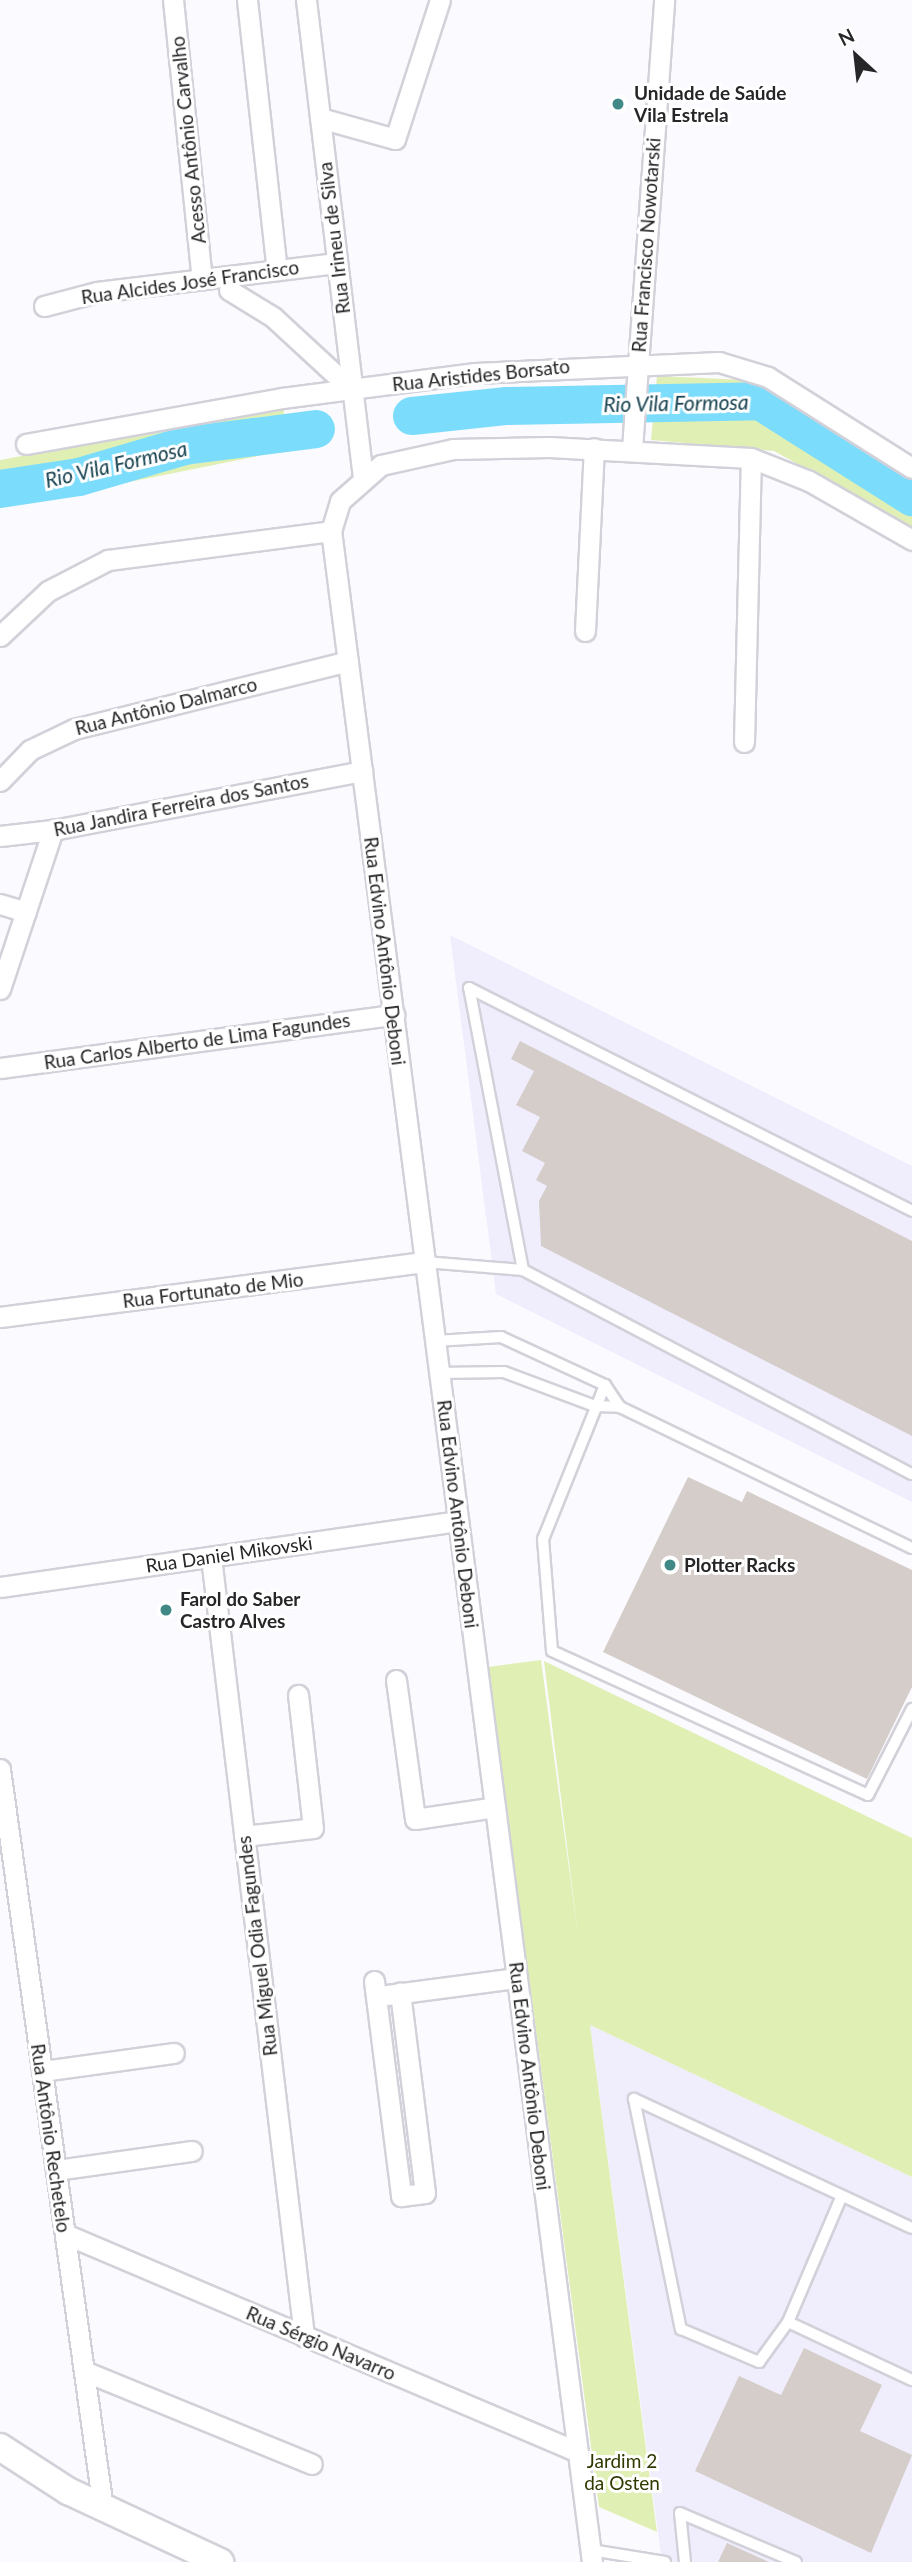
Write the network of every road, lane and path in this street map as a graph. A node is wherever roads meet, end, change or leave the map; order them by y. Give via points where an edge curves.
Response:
1 (173, 0) edge
2 (247, 0) edge
3 (306, 0) edge
4 (440, 0) edge
5 (664, 0) edge
6 (320, 118) junction
7 (336, 263) junction
8 (277, 270) junction
9 (202, 279) junction
10 (229, 290) dead end
11 (44, 306) dead end
12 (637, 369) junction
13 (352, 390) junction
14 (26, 444) dead end
15 (594, 448) junction
16 (632, 449) junction
17 (751, 458) junction
18 (912, 468) edge
19 (363, 476) junction
20 (331, 531) junction
21 (912, 540) edge
22 (585, 631) dead end
23 (0, 636) edge
24 (348, 661) junction
25 (744, 742) dead end
26 (362, 771) junction
27 (0, 781) edge
28 (53, 830) junction
29 (0, 836) edge
30 (0, 904) edge
31 (26, 912) junction
32 (0, 989) edge
33 (394, 1015) junction
34 (0, 1068) edge
35 (912, 1210) edge
36 (425, 1262) junction
37 (523, 1270) junction
38 (0, 1317) edge
39 (435, 1340) junction
40 (439, 1373) junction
41 (605, 1385) junction
42 (595, 1406) junction
43 (620, 1407) junction
44 (912, 1474) edge
45 (458, 1521) junction
46 (912, 1548) edge
47 (211, 1557) junction
48 (0, 1587) edge
49 (396, 1680) dead end
50 (298, 1695) dead end
51 (912, 1709) edge
52 (0, 1769) edge
53 (495, 1807) junction
54 (244, 1836) junction
55 (517, 1978) junction
56 (400, 1993) junction
57 (174, 2053) dead end
58 (42, 2071) junction
59 (192, 2151) dead end
60 (56, 2170) junction
61 (841, 2198) junction
62 (912, 2228) edge
63 (65, 2234) junction
64 (788, 2322) junction
65 (304, 2336) junction
66 (84, 2371) junction
67 (912, 2380) edge
68 (0, 2447) edge
69 (578, 2452) junction
70 (312, 2464) dead end
71 (103, 2508) junction
72 (592, 2556) edge
73 (220, 2562) edge
74 (664, 2562) edge
75 (685, 2562) edge
76 (796, 2562) edge

1 - 9 street, Acesso Antônio Carvalho
2 - 8 street
3 - 6 street, Rua Irineu de Silva
4 - 6 street via 395,139
5 - 12 street, Rua Francisco Nowotarski
6 - 7 street, Rua Irineu de Silva
7 - 8 street, Rua Alcides José Francisco
7 - 13 street, Rua Irineu de Silva
8 - 9 street, Rua Alcides José Francisco
9 - 11 street, Rua Alcides José Francisco via 97,292
10 - 13 street via 273,317
12 - 13 street, Rua Aristides Borsato via 519,369
12 - 16 street, Rua Francisco Nowotarski
12 - 18 street, Rua Aristides Borsato via 719,362 752,369
13 - 14 street, Rua Aristides Borsato
13 - 19 street, Rua Irineu de Silva
15 - 16 street
15 - 19 street via 453,449 403,458
15 - 22 street
16 - 17 street
17 - 21 street via 808,481
17 - 25 street
19 - 20 street, Rua Edvino Antônio Deboni via 340,501
20 - 23 street via 108,560 48,591
20 - 24 street, Rua Edvino Antônio Deboni
24 - 26 street, Rua Edvino Antônio Deboni
24 - 27 street, Rua Antônio Dalmarco via 74,729 30,750
26 - 28 street, Rua Jandira Ferreira dos Santos
26 - 33 street, Rua Edvino Antônio Deboni
28 - 29 street, Rua Jandira Ferreira dos Santos
28 - 31 street
30 - 31 street
31 - 32 street
33 - 34 street, Rua Carlos Alberto de Lima Fagundes
33 - 36 street, Rua Edvino Antônio Deboni
35 - 37 lane via 469,988
36 - 37 lane
36 - 38 street, Rua Fortunato de Mio
36 - 39 street, Rua Edvino Antônio Deboni
37 - 44 lane
39 - 40 street, Rua Edvino Antônio Deboni
39 - 41 lane via 501,1337
40 - 42 lane via 504,1372
40 - 45 street, Rua Edvino Antônio Deboni
41 - 42 lane
41 - 43 lane
42 - 43 lane
42 - 51 lane via 543,1539 552,1651 868,1795
43 - 46 lane
45 - 47 street, Rua Daniel Mikovski
45 - 53 street, Rua Edvino Antônio Deboni
47 - 48 street, Rua Daniel Mikovski
47 - 54 street, Rua Miguel Odia Fagundes
49 - 53 street via 415,1819
50 - 54 street via 313,1828
52 - 58 street, Rua Antônio Rechetelo
53 - 55 street, Rua Edvino Antônio Deboni
54 - 65 street, Rua Miguel Odia Fagundes
55 - 56 street
55 - 69 street, Rua Edvino Antônio Deboni
56 - 56 street via 425,2193 401,2196 375,1989
57 - 58 street
58 - 60 street, Rua Antônio Rechetelo
59 - 60 street
60 - 63 street, Rua Antônio Rechetelo
61 - 62 lane
61 - 64 lane
61 - 64 lane via 634,2099 681,2329 759,2362
63 - 65 street, Rua Sérgio Navarro
63 - 66 street, Rua Antônio Rechetelo
64 - 67 lane
65 - 69 street, Rua Sérgio Navarro
66 - 70 street
66 - 71 street, Rua Antônio Rechetelo
68 - 71 main road via 44,2478
69 - 72 street, Rua Edvino Antônio Deboni
71 - 73 main road
72 - 74 lane
75 - 76 lane via 680,2512

